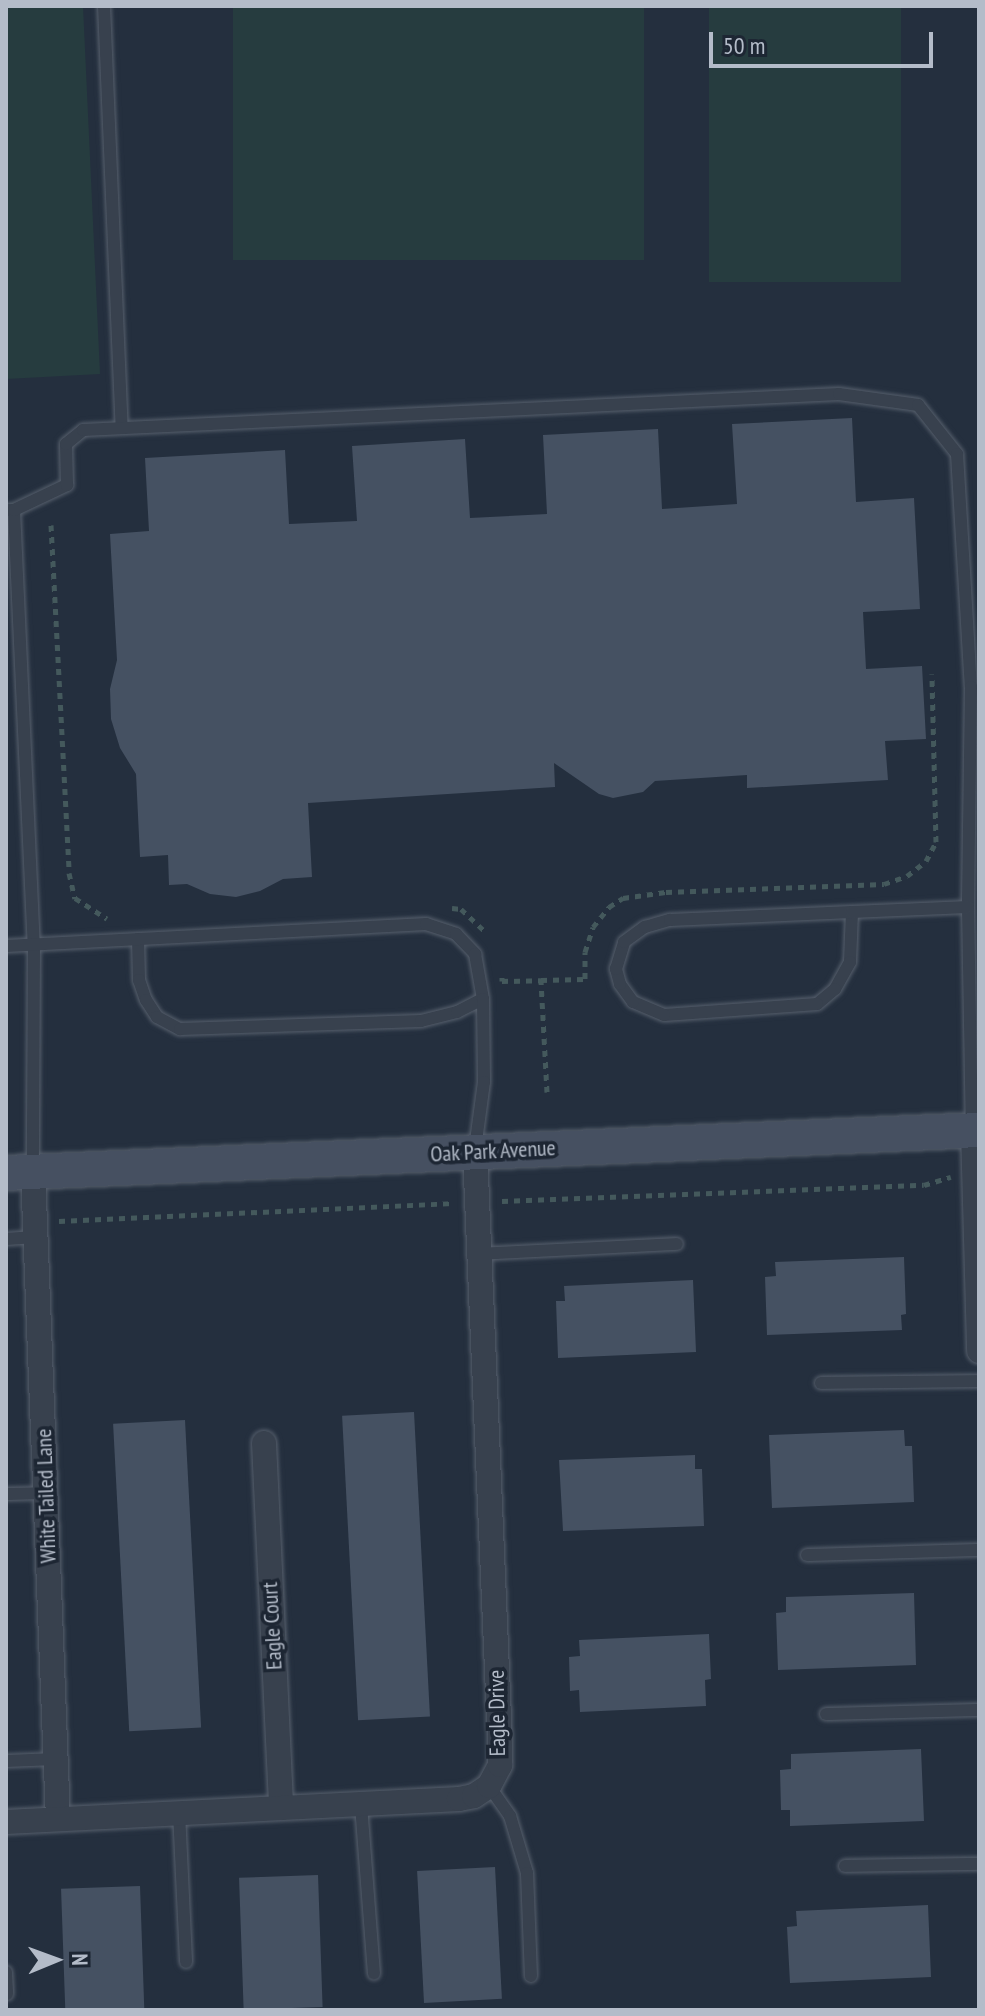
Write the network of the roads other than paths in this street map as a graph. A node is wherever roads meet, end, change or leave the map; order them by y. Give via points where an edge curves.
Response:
1 (104, 6) edge
2 (122, 428) junction
3 (10, 510) edge
4 (968, 907) junction
5 (852, 912) junction
6 (138, 939) junction
7 (34, 944) junction
8 (6, 946) edge
9 (483, 999) junction
10 (976, 1130) edge
11 (475, 1152) junction
12 (19, 1173) edge
13 (35, 1237) junction
14 (6, 1239) edge
15 (677, 1244) dead end
16 (478, 1254) junction
17 (979, 1351) edge
18 (979, 1381) edge
19 (821, 1383) dead end
20 (264, 1443) dead end
21 (46, 1493) junction
22 (6, 1494) edge
23 (979, 1550) edge
24 (807, 1555) dead end
25 (979, 1710) edge
26 (826, 1714) dead end
27 (56, 1759) junction
28 (6, 1761) edge
29 (489, 1786) junction
30 (361, 1805) junction
31 (281, 1808) junction
32 (179, 1812) junction
33 (58, 1819) junction
34 (6, 1822) edge
35 (979, 1864) edge
36 (845, 1866) dead end
37 (186, 1962) dead end
38 (6, 1972) edge
39 (374, 1973) dead end
40 (531, 1976) dead end
41 (7, 1994) edge

1 - 2 lane
2 - 3 lane via 83,430 66,444 67,485
2 - 4 lane via 839,394 918,405 957,454 971,687
3 - 7 lane
4 - 5 lane
4 - 10 lane
5 - 5 lane via 670,920 645,927 624,942 616,969 620,984 633,1002 664,1015 817,1004 835,989 850,962
6 - 7 lane
6 - 9 lane via 426,924 456,934 475,954
6 - 9 lane via 139,980 146,1000 157,1017 180,1029 421,1021
7 - 8 lane
7 - 12 lane
9 - 11 lane via 484,1082
10 - 11 street, Oak Park Avenue
10 - 17 street
11 - 12 street, Oak Park Avenue
11 - 16 street, Eagle Drive
12 - 13 street, White Tailed Lane
13 - 14 lane
13 - 21 street, White Tailed Lane
15 - 16 lane
16 - 29 street, Eagle Drive via 500,1741 500,1765
18 - 19 lane
20 - 31 street, Eagle Court
21 - 22 lane
21 - 27 street, White Tailed Lane
23 - 24 lane
25 - 26 lane
27 - 28 lane
27 - 33 street, White Tailed Lane
29 - 30 street, Eagle Drive via 459,1799
29 - 40 lane via 510,1816 527,1873
30 - 31 street, Eagle Drive
30 - 39 lane
31 - 32 street, Eagle Drive
32 - 33 street, Eagle Drive
32 - 37 lane
33 - 34 street, Eagle Drive
35 - 36 lane
38 - 41 lane

